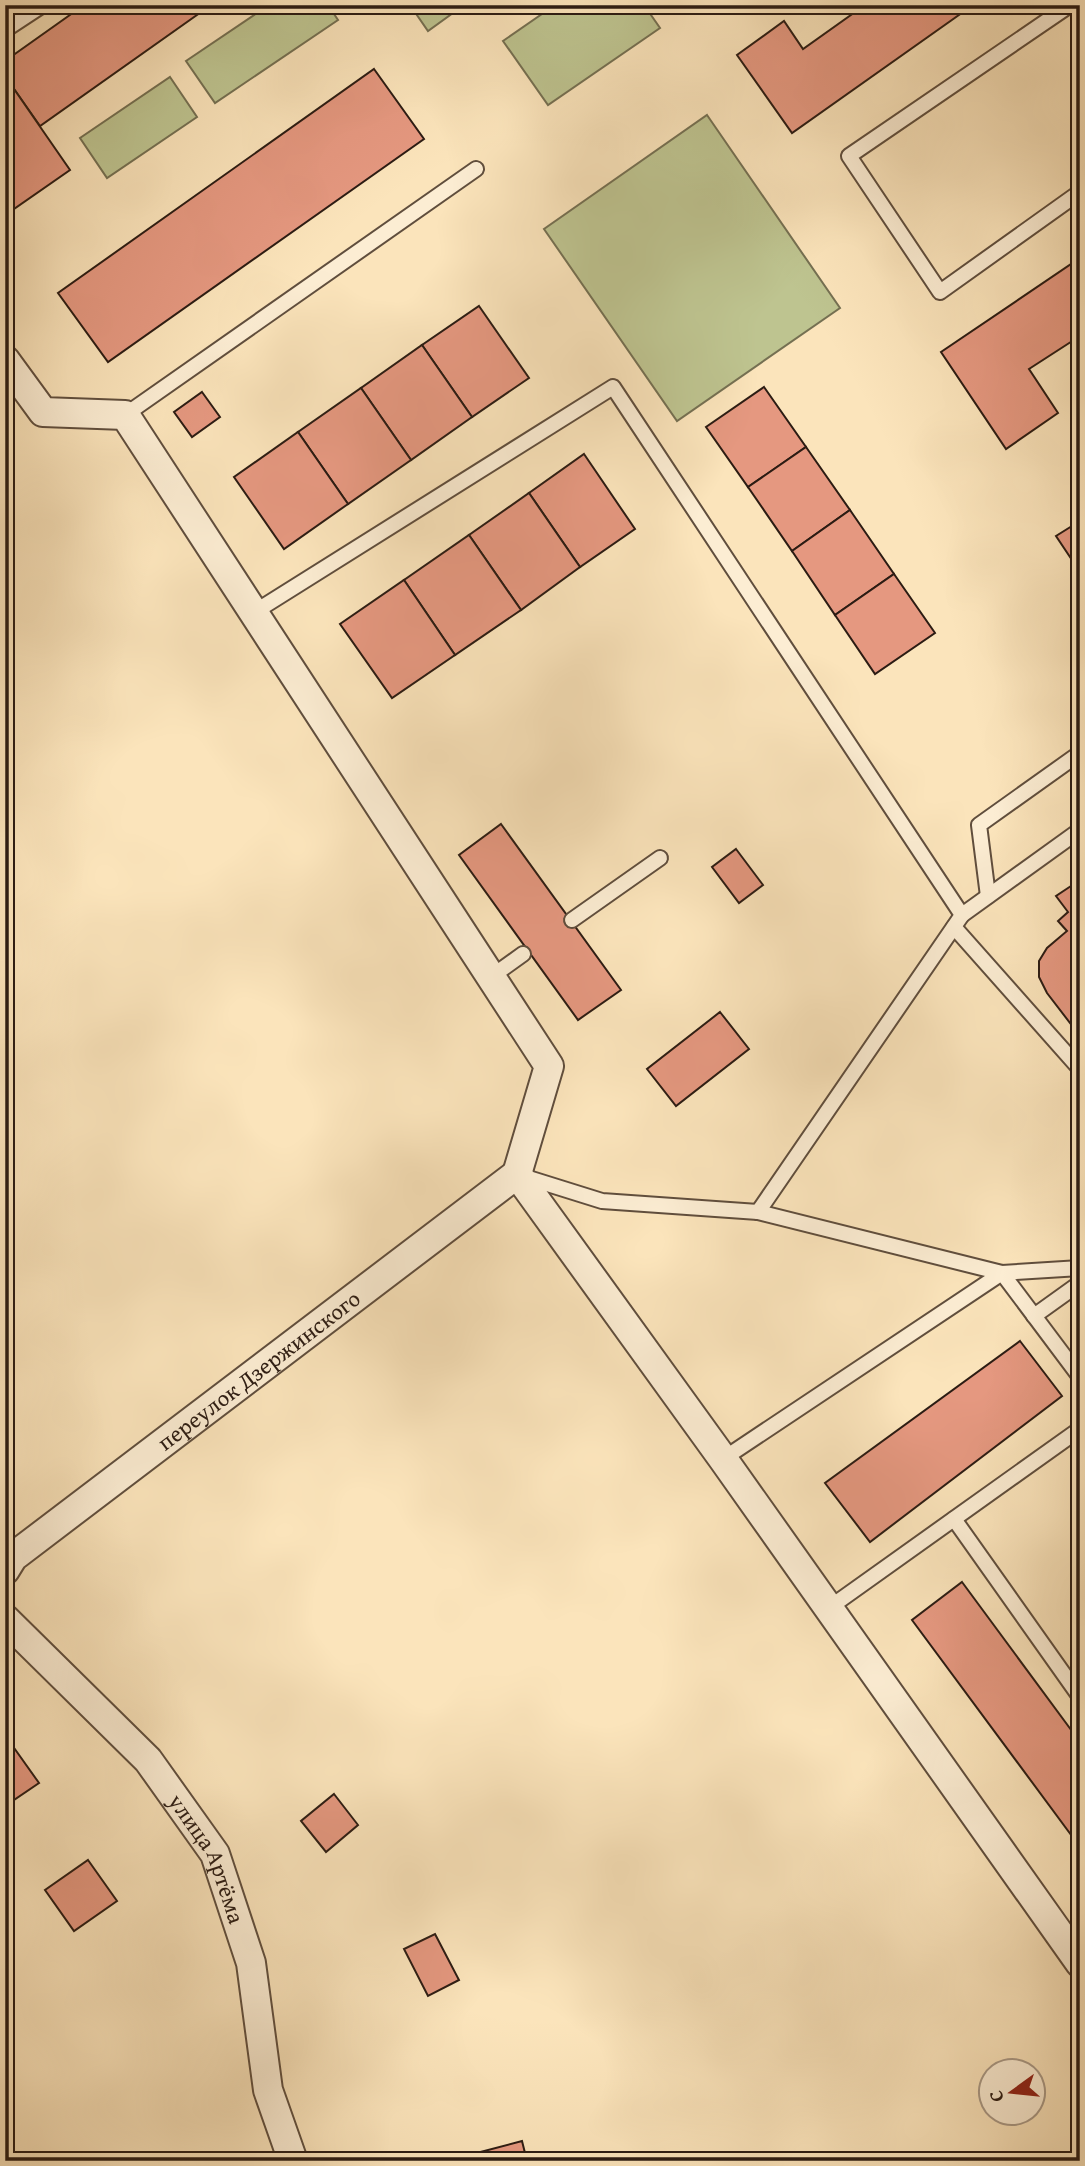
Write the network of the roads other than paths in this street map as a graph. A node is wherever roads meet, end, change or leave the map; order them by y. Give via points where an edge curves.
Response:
1 (43, 5) edge
2 (1070, 5) edge
3 (5, 30) edge
4 (476, 169) dead end
5 (1080, 192) edge
6 (5, 360) edge
7 (125, 415) junction
8 (254, 613) junction
9 (1080, 753) edge
10 (1080, 830) edge
11 (660, 858) dead end
12 (988, 896) junction
13 (572, 920) dead end
14 (958, 921) junction
15 (523, 954) dead end
16 (491, 977) junction
17 (1080, 1069) edge
18 (517, 1174) junction
19 (758, 1212) junction
20 (1080, 1269) edge
21 (1002, 1273) junction
22 (1080, 1283) edge
23 (1034, 1316) junction
24 (1080, 1377) edge
25 (1080, 1429) edge
26 (723, 1459) junction
27 (954, 1519) junction
28 (8, 1558) edge
29 (829, 1608) junction
30 (5, 1619) edge
31 (1080, 1698) edge
32 (1080, 1963) edge
33 (293, 2161) edge

1 - 3 lane
2 - 5 lane via 849,156 940,292
4 - 7 lane
6 - 7 street via 43,412
7 - 8 street
8 - 14 lane via 612,387
8 - 16 street
9 - 12 lane via 979,825
10 - 12 lane
11 - 13 lane
12 - 14 lane
14 - 17 lane
14 - 19 lane
15 - 16 lane
16 - 18 street via 549,1066
18 - 19 lane via 602,1201
18 - 26 street
18 - 28 street, переулок Дзержинского
19 - 21 lane
20 - 21 lane
21 - 23 lane
21 - 26 lane
22 - 23 lane
23 - 24 lane
25 - 27 lane
26 - 29 street
27 - 29 lane
27 - 31 lane
29 - 32 street
30 - 33 street, улица Артёма via 148,1760 215,1854 251,1964 268,2090

